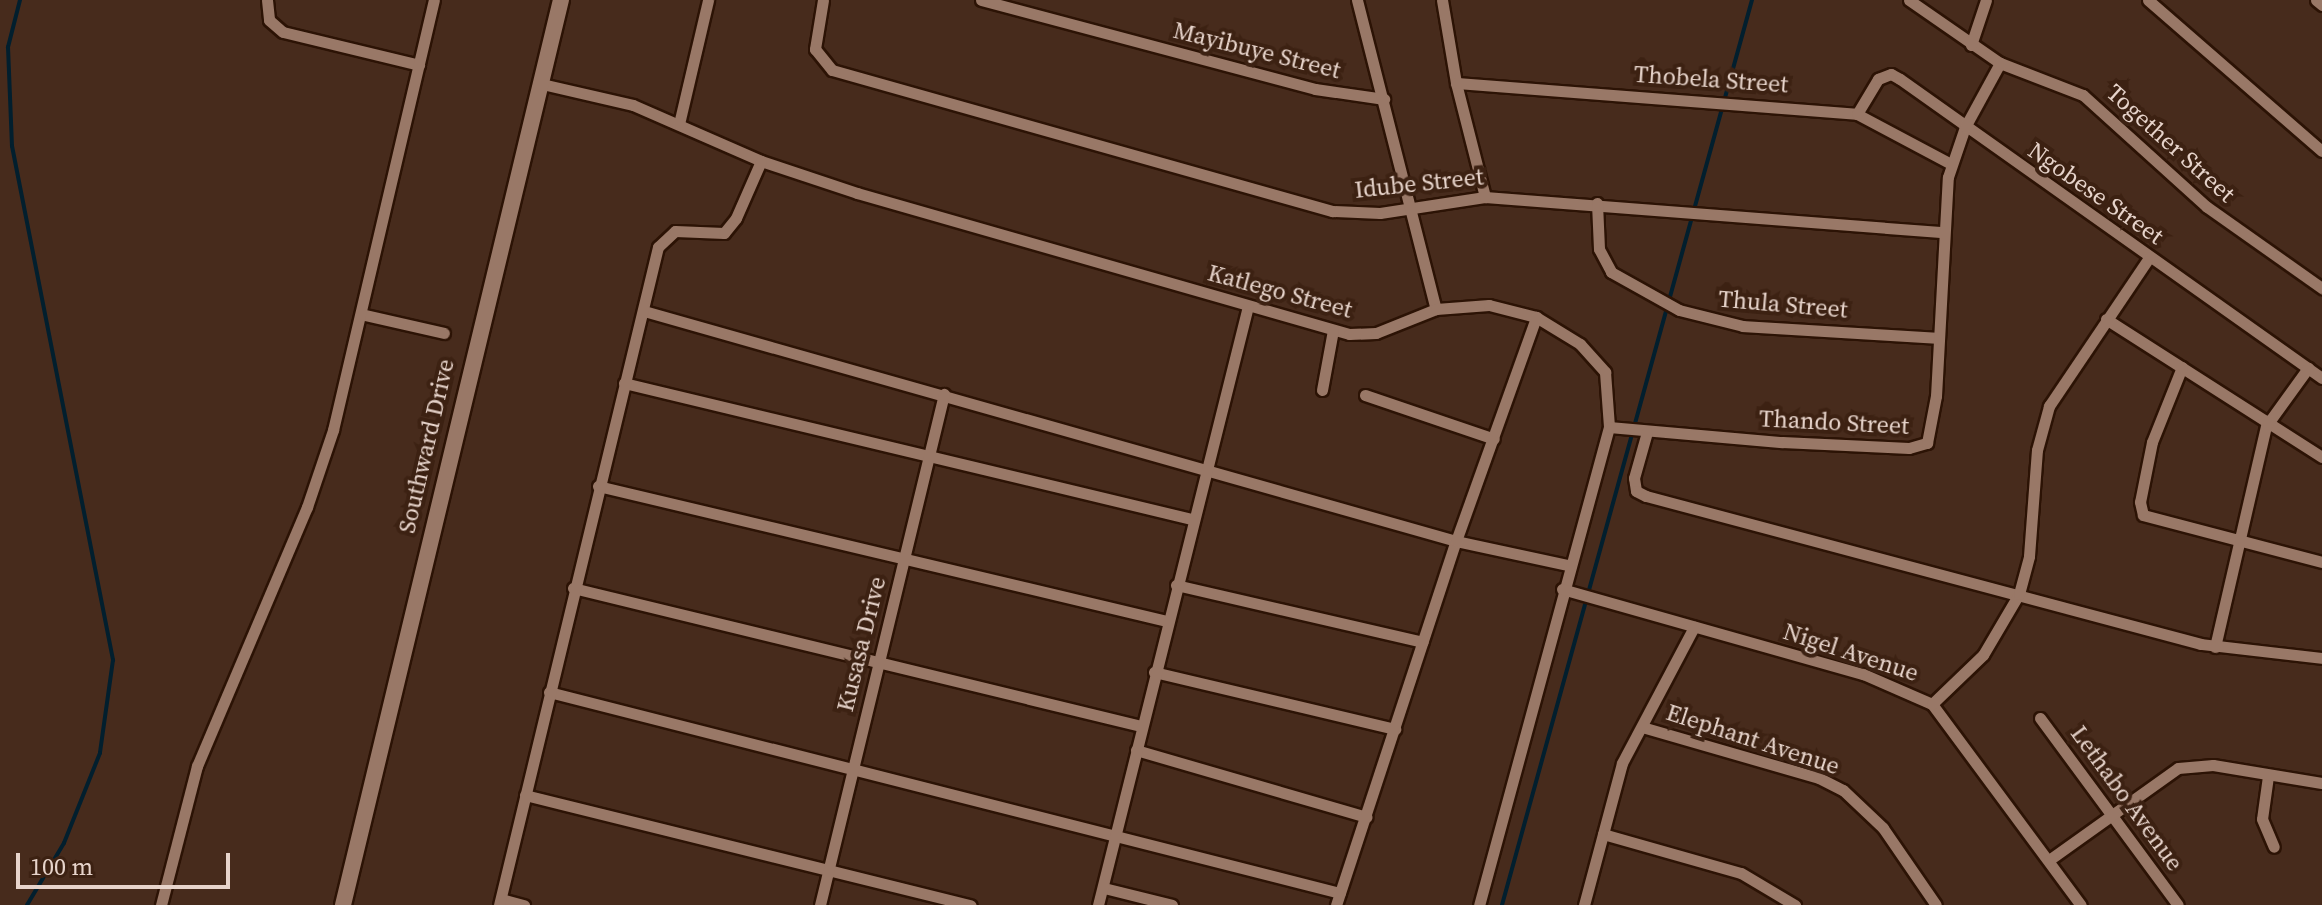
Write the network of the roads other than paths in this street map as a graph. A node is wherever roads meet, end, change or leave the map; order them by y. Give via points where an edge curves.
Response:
1 (267, 0) edge
2 (434, 0) edge
3 (561, 0) edge
4 (708, 0) edge
5 (823, 0) edge
6 (981, 0) edge
7 (1357, 0) edge
8 (1442, 0) edge
9 (1909, 0) edge
10 (1986, 0) edge
11 (2148, 0) edge
12 (2316, 0) edge
13 (2322, 5) edge
14 (1971, 45) junction
15 (2000, 63) junction
16 (419, 65) junction
17 (1456, 83) junction
18 (542, 84) junction
19 (1384, 99) junction
20 (1857, 114) junction
21 (679, 124) junction
22 (1965, 127) junction
23 (2322, 151) edge
24 (761, 161) junction
25 (1951, 164) junction
26 (1485, 197) junction
27 (1597, 203) junction
28 (1411, 207) junction
29 (1944, 232) junction
30 (2149, 258) junction
31 (2322, 288) edge
32 (1248, 306) junction
33 (1436, 309) junction
34 (644, 311) junction
35 (361, 314) junction
36 (1536, 317) junction
37 (2106, 319) junction
38 (1333, 330) junction
39 (444, 333) dead end
40 (1939, 338) junction
41 (2182, 367) junction
42 (2308, 368) junction
43 (2322, 378) edge
44 (624, 383) junction
45 (1322, 390) dead end
46 (944, 394) junction
47 (1365, 395) dead end
48 (2268, 422) junction
49 (1609, 427) junction
50 (1647, 432) junction
51 (1494, 439) junction
52 (929, 456) junction
53 (2322, 457) edge
54 (1205, 469) junction
55 (598, 486) junction
56 (1192, 519) junction
57 (1456, 541) junction
58 (2238, 543) junction
59 (904, 558) junction
60 (2322, 562) edge
61 (1568, 565) junction
62 (1176, 585) junction
63 (573, 588) junction
64 (1562, 589) junction
65 (2019, 594) junction
66 (1167, 621) junction
67 (1694, 627) junction
68 (1422, 642) junction
69 (2215, 647) junction
70 (2322, 658) edge
71 (879, 661) junction
72 (1154, 672) junction
73 (549, 692) junction
74 (1932, 704) junction
75 (2040, 718) dead end
76 (1141, 726) junction
77 (1642, 727) junction
78 (1395, 729) junction
79 (1136, 750) junction
80 (853, 768) junction
81 (2268, 776) junction
82 (2322, 783) edge
83 (525, 795) junction
84 (2113, 813) junction
85 (1366, 817) junction
86 (1118, 834) junction
87 (1603, 834) junction
88 (2274, 847) dead end
89 (2049, 860) junction
90 (828, 871) junction
91 (1104, 888) junction
92 (1340, 893) junction
93 (500, 902) edge
94 (161, 905) edge
95 (343, 905) edge
96 (524, 905) edge
97 (820, 905) edge
98 (971, 905) edge
99 (1098, 905) edge
100 (1172, 905) edge
101 (1336, 905) edge
102 (1479, 905) edge
103 (1584, 905) edge
104 (1795, 905) edge
105 (1936, 905) edge
106 (2081, 905) edge
107 (2178, 905) edge

1 - 16 street via 269,20 283,32
2 - 16 street
3 - 18 main road, Southward Drive
4 - 21 street
5 - 28 street, Idube Street via 815,49 822,63 844,75 1332,211 1356,214
6 - 19 street, Mayibuye Street via 1315,89
7 - 19 street
8 - 17 street
9 - 14 street, Together Street
10 - 14 street
11 - 23 street
12 - 13 street
14 - 15 street, Together Street
15 - 22 street
15 - 31 street, Together Street via 2096,104 2207,207
16 - 35 street
17 - 20 street, Thobela Street
17 - 26 street
18 - 21 street, Katlego Street via 633,105
18 - 95 main road, Southward Drive via 476,338
19 - 28 street
20 - 22 street, Ngobese Street via 1878,79 1891,74
20 - 25 street, Thobela Street
21 - 24 street, Katlego Street
22 - 25 street, Thando Street
22 - 30 street, Ngobese Street
24 - 32 street, Katlego Street
24 - 34 street via 724,233 675,231 662,238
25 - 29 street, Thando Street
26 - 27 street, Idube Street
26 - 28 street, Idube Street
27 - 29 street, Idube Street
27 - 40 street, Thula Street via 1599,249 1611,272 1679,310 1743,326
28 - 33 street
29 - 40 street, Thando Street
30 - 37 street
30 - 42 street, Ngobese Street
32 - 38 street, Katlego Street
32 - 54 street
33 - 36 street, Katlego Street via 1489,305
33 - 38 street, Katlego Street via 1376,333
34 - 44 street
34 - 46 street
35 - 39 street
35 - 94 street via 333,430 307,507 197,766
36 - 49 street, Katlego Street via 1571,337 1605,372
36 - 51 street
37 - 41 street
37 - 65 street via 2063,383 2041,428 2029,556
38 - 45 street
40 - 50 street, Thando Street via 1930,437 1921,447
41 - 48 street
41 - 58 street via 2152,442 2140,509 2148,519
42 - 43 street, Ngobese Street
42 - 48 street
44 - 52 street
44 - 55 street
46 - 52 street, Kusasa Drive
46 - 54 street
47 - 51 street
48 - 53 street
48 - 58 street
49 - 50 street, Thando Street
49 - 61 street, Katlego Street
50 - 65 street via 1634,478 1636,491 1646,496
51 - 57 street
52 - 56 street
52 - 59 street, Kusasa Drive
54 - 56 street
54 - 57 street
55 - 59 street
55 - 63 street
56 - 62 street
57 - 61 street
57 - 68 street
58 - 60 street
58 - 69 street
59 - 66 street
59 - 71 street, Kusasa Drive
61 - 64 street, Katlego Street
62 - 66 street
62 - 68 street
63 - 71 street
63 - 73 street
64 - 67 street, Nigel Avenue
64 - 102 street, Katlego Street
65 - 69 street
65 - 74 street via 1983,655
66 - 72 street
67 - 74 street, Nigel Avenue via 1892,683
67 - 77 street
68 - 78 street
69 - 70 street
71 - 76 street
71 - 80 street, Kusasa Drive
72 - 76 street
72 - 78 street
73 - 80 street
73 - 83 street
74 - 89 street, Nigel Avenue
75 - 84 street, Lethabo Avenue
76 - 79 street
77 - 87 street, Elephant Avenue via 1622,763
77 - 105 street, Elephant Avenue via 1819,778 1843,790 1883,828
78 - 85 street
79 - 85 street
79 - 86 street
80 - 86 street
80 - 90 street, Kusasa Drive
81 - 82 street
81 - 84 street via 2213,765 2186,766
81 - 88 street via 2262,819
83 - 90 street
83 - 93 street
84 - 89 street
84 - 107 street, Lethabo Avenue
85 - 92 street
86 - 91 street
86 - 92 street
87 - 103 street, Elephant Avenue
87 - 104 street via 1741,873
89 - 106 street, Nigel Avenue
90 - 97 street, Kusasa Drive
90 - 98 street
91 - 99 street
91 - 100 street
92 - 101 street
93 - 96 street

